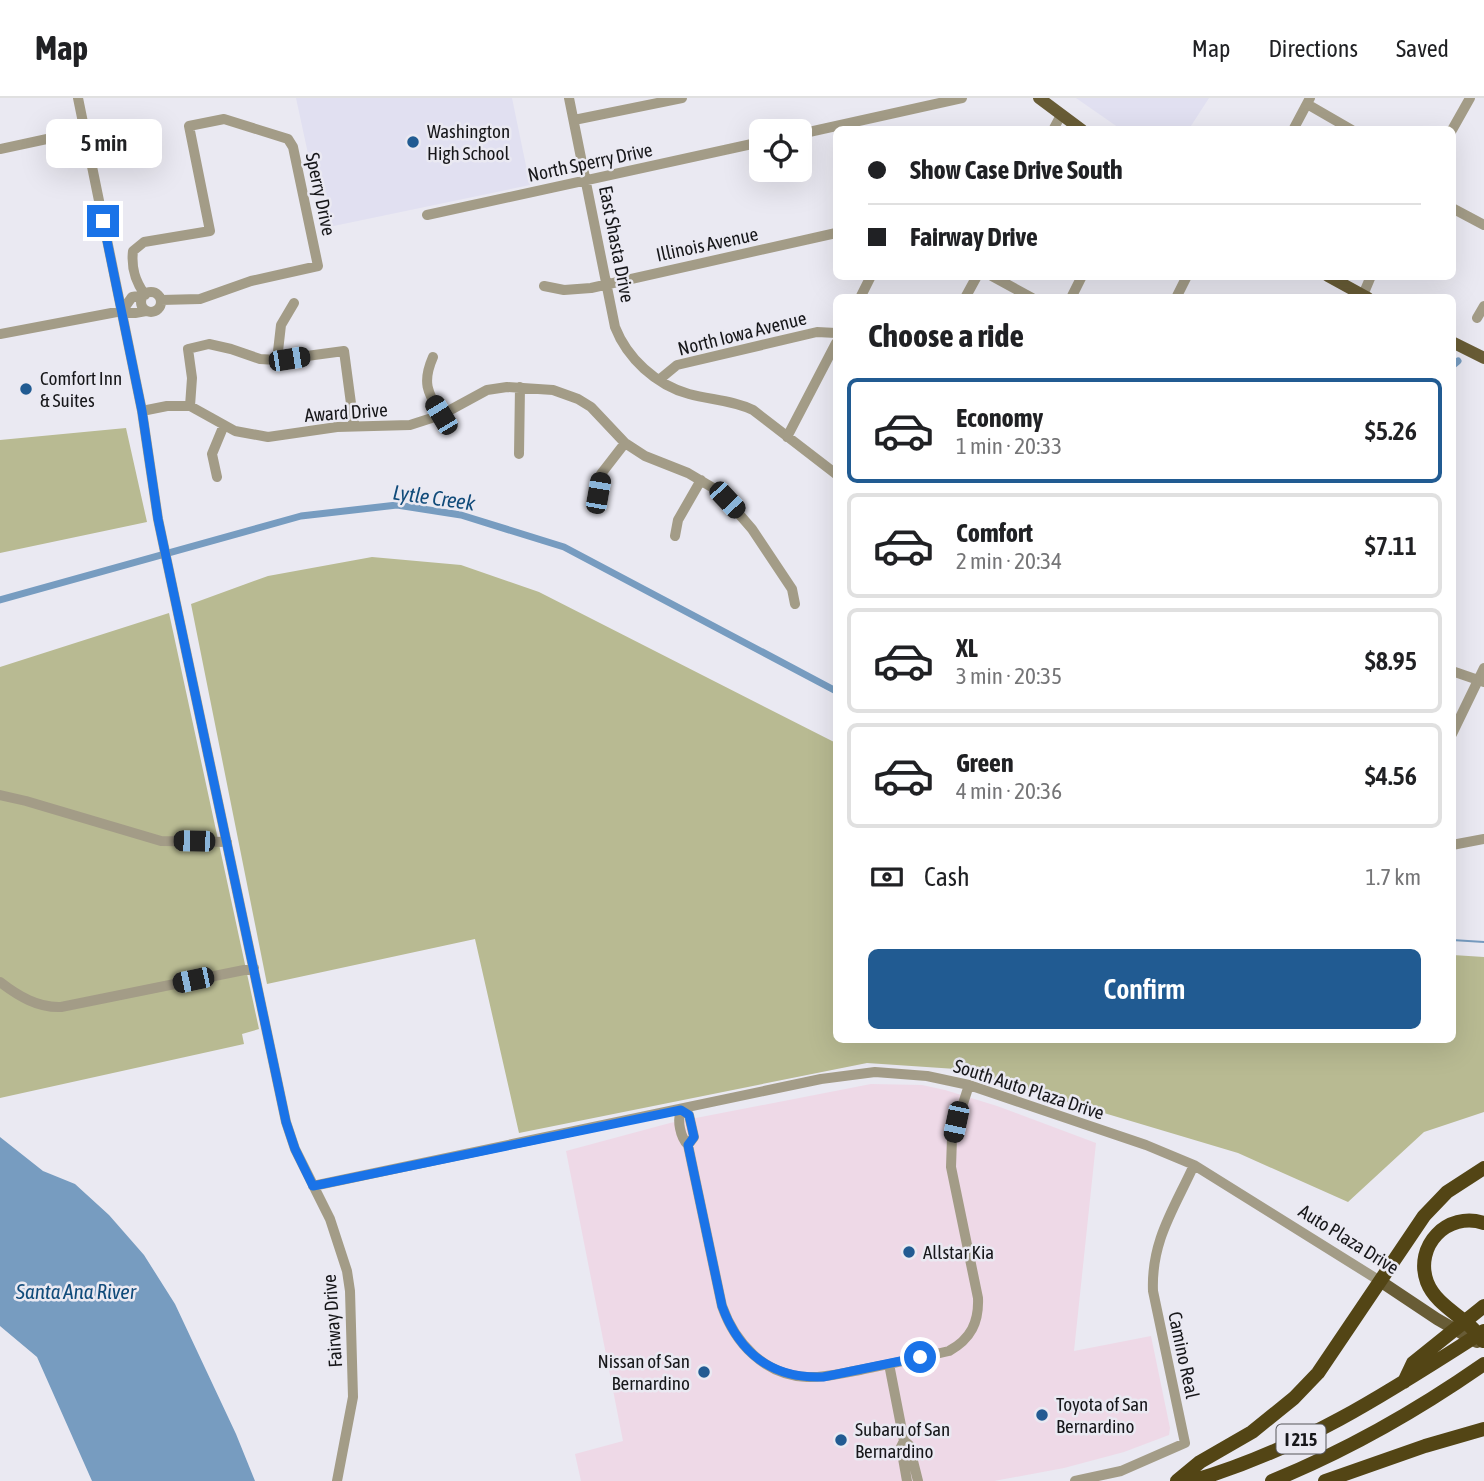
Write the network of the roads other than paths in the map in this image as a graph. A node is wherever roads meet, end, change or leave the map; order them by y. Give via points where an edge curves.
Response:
1 (78, 98) edge
2 (569, 98) edge
3 (682, 98) edge
4 (962, 98) edge
5 (1040, 98) edge
6 (1470, 98) edge
7 (655, 100) edge
8 (1308, 101) edge
9 (1061, 115) junction
10 (574, 120) junction
11 (836, 126) edge
12 (1055, 126) edge
13 (1076, 126) edge
14 (1295, 126) edge
15 (1346, 126) edge
16 (1454, 126) edge
17 (833, 127) edge
18 (85, 131) junction
19 (812, 131) edge
20 (749, 145) edge
21 (0, 149) edge
22 (586, 180) junction
23 (1456, 210) edge
24 (427, 215) dead end
25 (1484, 225) edge
26 (833, 234) edge
27 (999, 280) edge
28 (1336, 280) edge
29 (607, 284) junction
30 (544, 286) dead end
31 (1025, 294) edge
32 (1362, 294) edge
33 (145, 295) junction
34 (161, 300) junction
35 (294, 303) dead end
36 (1484, 306) edge
37 (146, 310) junction
38 (122, 311) junction
39 (1477, 318) dead end
40 (833, 333) edge
41 (0, 334) edge
42 (1456, 344) edge
43 (833, 349) edge
44 (433, 357) dead end
45 (1484, 358) edge
46 (277, 360) junction
47 (660, 379) junction
48 (520, 387) junction
49 (190, 406) junction
50 (142, 411) junction
51 (441, 415) junction
52 (224, 425) junction
53 (354, 426) junction
54 (787, 437) junction
55 (625, 443) junction
56 (519, 454) dead end
57 (833, 472) edge
58 (216, 477) dead end
59 (701, 480) junction
60 (598, 493) dead end
61 (675, 536) dead end
62 (796, 604) dead end
63 (1484, 668) edge
64 (1456, 672) edge
65 (1481, 681) edge
66 (1456, 727) edge
67 (0, 796) edge
68 (1484, 839) edge
69 (228, 842) junction
70 (1456, 844) edge
71 (254, 968) junction
72 (0, 982) edge
73 (969, 1085) junction
74 (681, 1110) junction
75 (1194, 1165) junction
76 (1484, 1168) edge
77 (313, 1186) junction
78 (1484, 1223) edge
79 (1380, 1280) junction
80 (1484, 1307) edge
81 (1484, 1331) edge
82 (1484, 1344) edge
83 (888, 1364) junction
84 (1484, 1364) edge
85 (1403, 1383) junction
86 (1484, 1429) edge
87 (904, 1441) junction
88 (337, 1481) edge
89 (907, 1481) edge
90 (918, 1481) edge
91 (1075, 1481) edge
92 (1177, 1481) edge
93 (1192, 1481) edge
94 (1272, 1481) edge
95 (1325, 1481) edge

1 - 18 street, Fairway Drive
2 - 10 street, East Shasta Drive
3 - 7 street
4 - 11 street
5 - 9 main road
6 - 16 street
7 - 10 street
8 - 14 street
8 - 15 street
9 - 12 street
9 - 13 main road
10 - 22 street, East Shasta Drive
17 - 19 street
18 - 21 street
18 - 38 street, Fairway Drive
20 - 22 street, North Sperry Drive
22 - 24 street, North Sperry Drive
22 - 29 street, East Shasta Drive
23 - 25 street
26 - 29 street, Illinois Avenue
27 - 31 street
28 - 32 main road
29 - 30 street, Illinois Avenue via 575,290
29 - 47 street, East Shasta Drive via 622,343 638,364
33 - 34 street, Sperry Drive via 155,293
33 - 34 street, Sperry Drive via 136,283 133,251 144,242 210,231 189,126 224,119 288,139 318,266 251,281 200,299
33 - 37 street, Sperry Drive via 142,303
33 - 38 street via 132,297
34 - 37 street via 158,309
35 - 46 street via 281,325
36 - 39 street
37 - 38 street
38 - 41 street
38 - 50 street, Fairway Drive
40 - 47 street, North Iowa Avenue via 817,332 677,365
42 - 45 main road
43 - 54 street
44 - 51 street via 426,383
46 - 49 street via 209,344 188,349
46 - 53 street via 344,351
47 - 54 street, East Shasta Drive via 689,394 745,406
48 - 51 street, Award Drive via 487,390
48 - 55 street, Award Drive via 553,390 578,400
48 - 56 street
49 - 50 street
49 - 52 street, Award Drive
50 - 69 street, Fairway Drive via 158,519
51 - 53 street, Award Drive via 410,425
52 - 53 street, Award Drive via 268,437
52 - 58 street via 212,454
54 - 57 street, East Shasta Drive
55 - 59 street, Award Drive
55 - 60 street via 601,474
59 - 61 street via 678,520
59 - 62 street, Award Drive via 720,492 752,529 792,589
63 - 65 street
64 - 65 street
65 - 66 street
67 - 69 street via 161,841
68 - 70 street
69 - 71 street, Fairway Drive
71 - 72 street via 61,1007 41,1006
71 - 77 street, Fairway Drive via 286,1122
73 - 74 street, South Auto Plaza Drive via 898,1072 855,1074
73 - 75 street, South Auto Plaza Drive
73 - 83 street via 952,1138 951,1167 978,1298 977,1320 964,1342 949,1351
74 - 77 street, South Auto Plaza Drive
74 - 83 street via 689,1115 694,1137 688,1145 722,1306 744,1346 758,1360 807,1377
75 - 79 street, Auto Plaza Drive
75 - 91 street, Camino Real via 1156,1248 1152,1275 1185,1443 1121,1471
76 - 79 highway via 1436,1202
77 - 88 street, Fairway Drive via 340,1244 350,1292 353,1396
78 - 82 highway via 1450,1224 1430,1241 1424,1256 1428,1285 1478,1331
79 - 82 main road, Auto Plaza Drive
79 - 92 highway via 1318,1373 1294,1398
80 - 85 highway via 1413,1363
81 - 85 highway, I 215
83 - 87 street
84 - 94 highway, I 215 via 1427,1402 1327,1457
85 - 93 highway, I 215 via 1326,1429
86 - 95 highway
87 - 89 street
87 - 90 street

